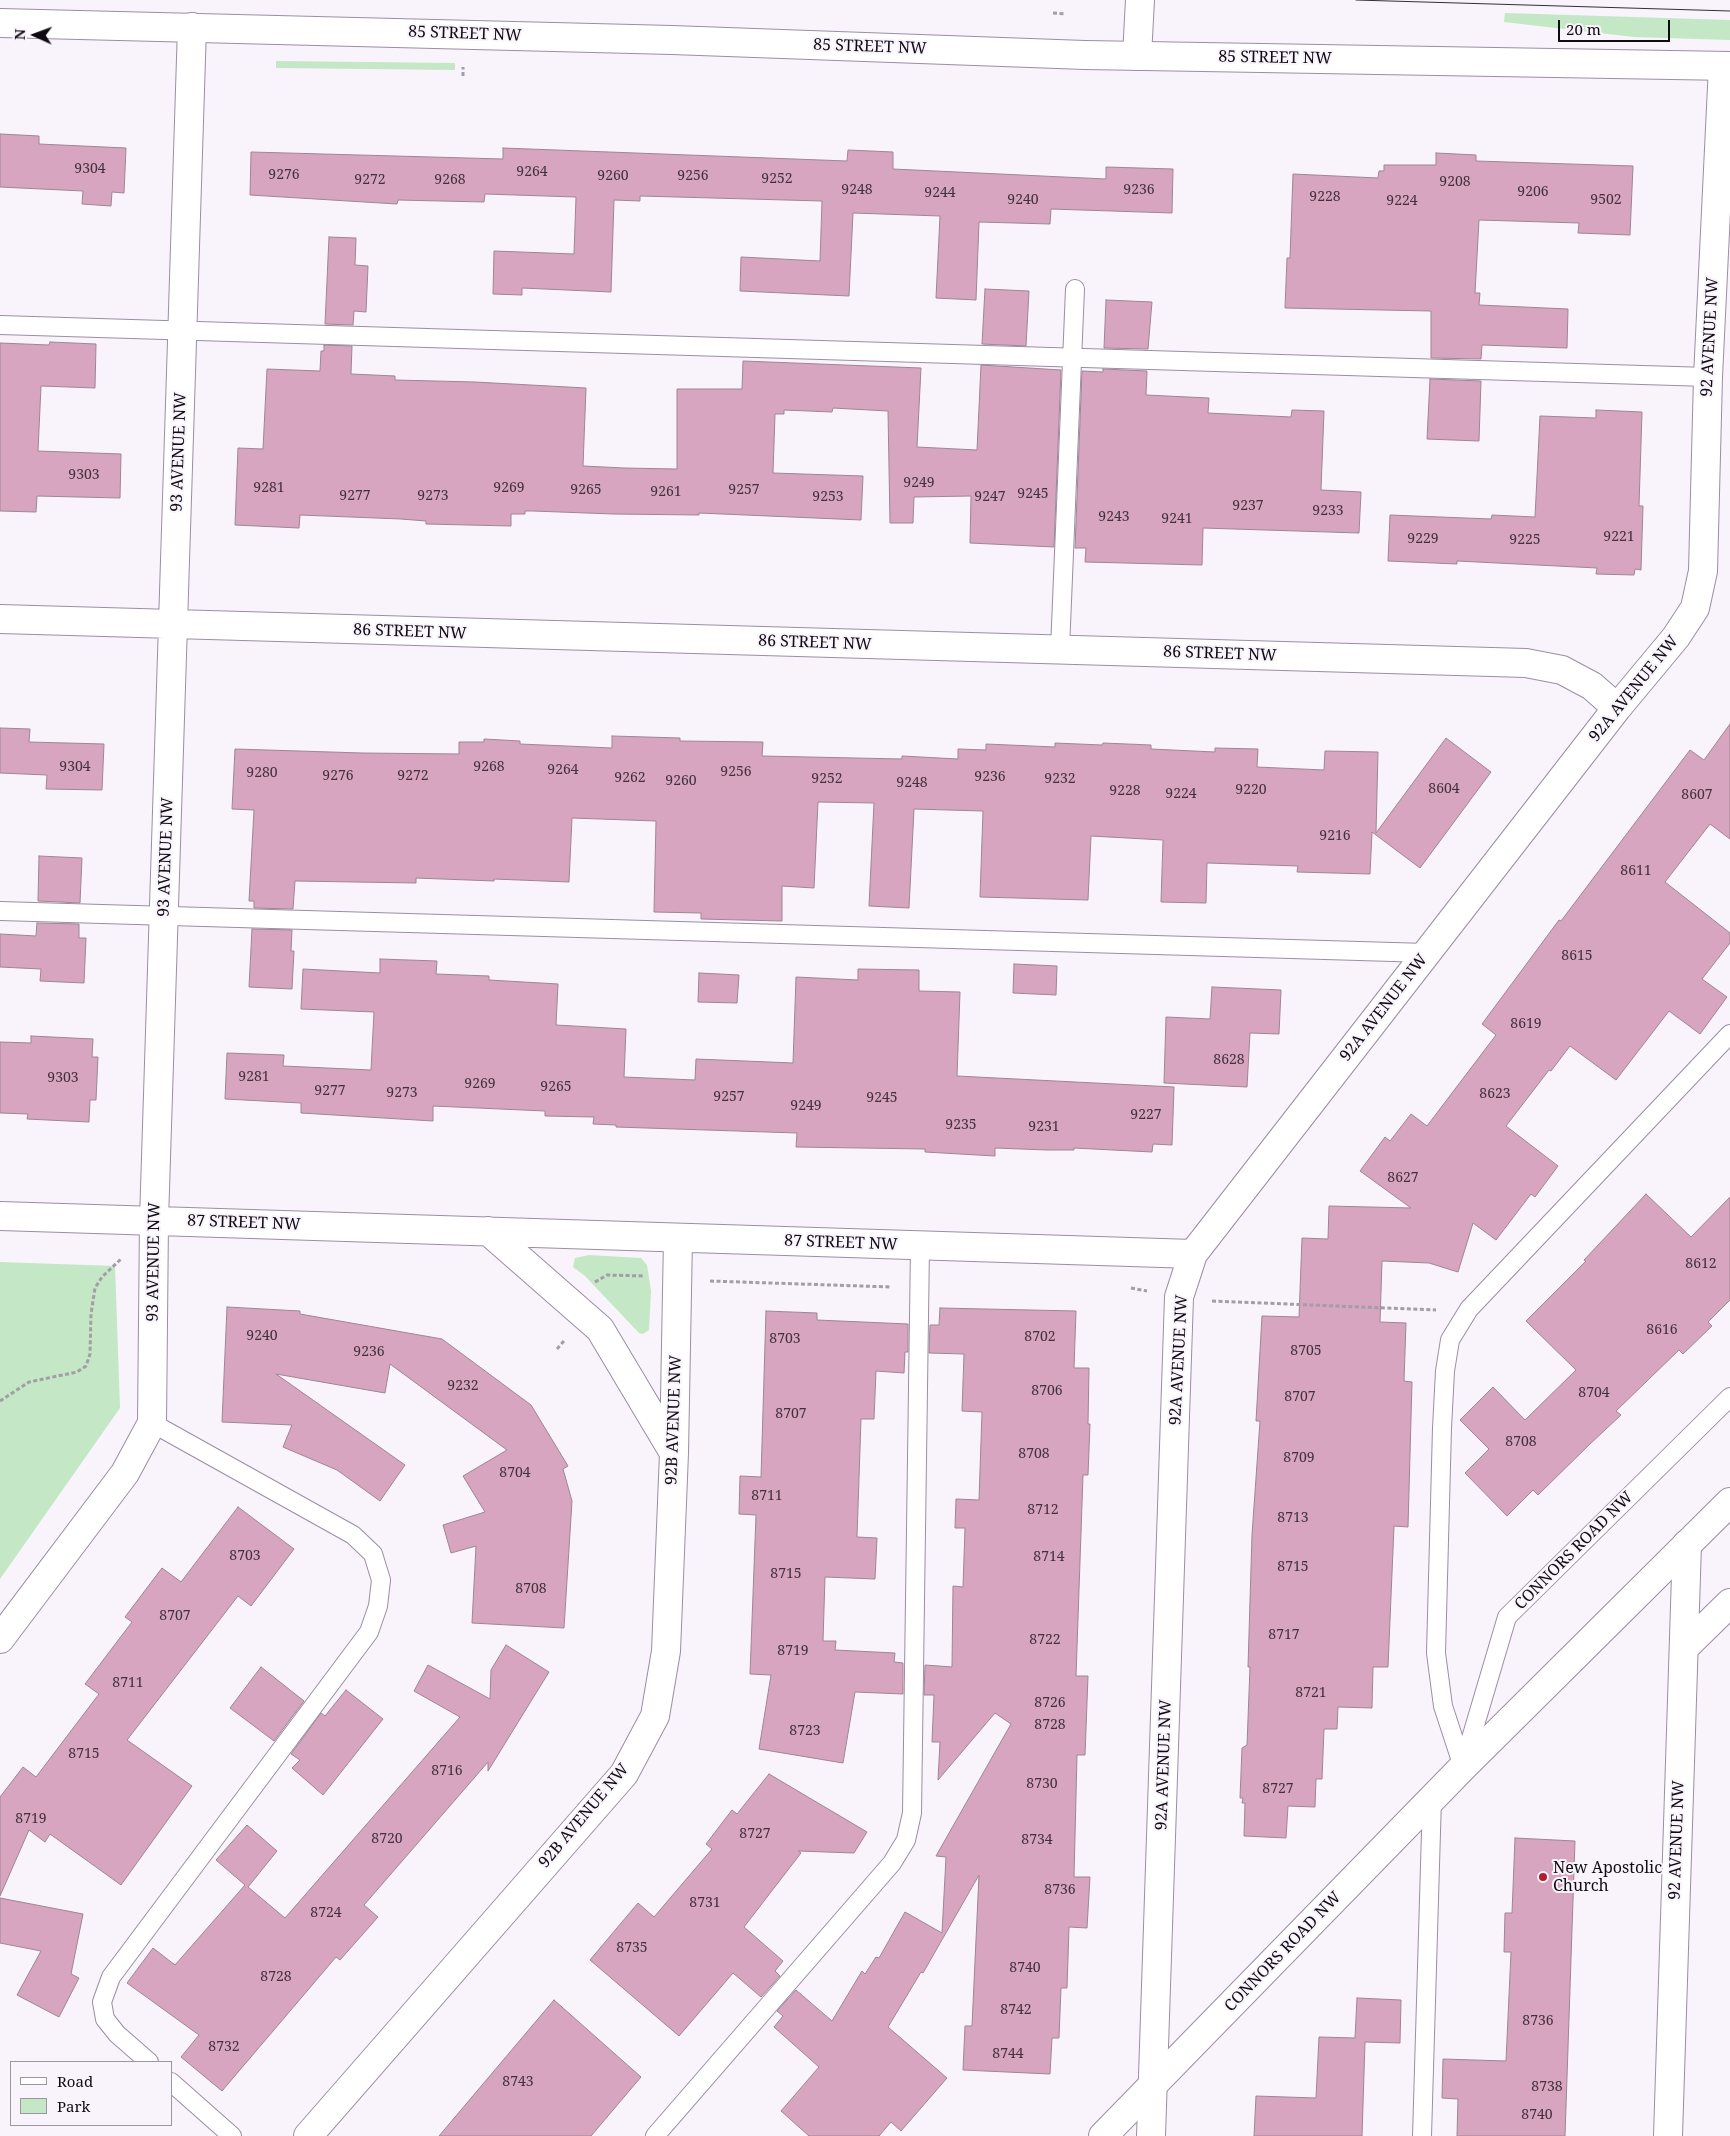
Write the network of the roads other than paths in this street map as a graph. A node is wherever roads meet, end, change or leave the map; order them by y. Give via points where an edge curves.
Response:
1 (1140, 0) edge
2 (3, 22) edge
3 (192, 27) junction
4 (1137, 56) junction
5 (1726, 66) edge
6 (1075, 289) dead end
7 (0, 325) edge
8 (183, 331) junction
9 (1073, 358) junction
10 (1708, 377) junction
11 (1694, 608) joint
12 (0, 619) edge
13 (174, 625) junction
14 (1060, 649) junction
15 (1617, 708) junction
16 (0, 912) edge
17 (164, 916) junction
18 (1427, 953) junction
19 (1730, 1034) edge
20 (0, 1216) edge
21 (154, 1220) junction
22 (488, 1231) junction
23 (678, 1238) junction
24 (920, 1246) junction
25 (1193, 1254) junction
26 (1730, 1397) edge
27 (152, 1423) junction
28 (674, 1453) junction
29 (1730, 1502) edge
30 (1687, 1544) junction
31 (1730, 1603) edge
32 (0, 1639) edge
33 (1684, 1648) junction
34 (1463, 1767) junction
35 (1432, 1798) junction
36 (148, 2061) edge
37 (172, 2083) edge
38 (1153, 2084) junction
39 (232, 2136) edge
40 (308, 2136) edge
41 (655, 2136) edge
42 (1103, 2136) edge
43 (1151, 2136) edge
44 (1422, 2136) edge
45 (1668, 2136) edge

1 - 4 street
2 - 3 street, 85 STREET NW
3 - 4 street, 85 STREET NW
3 - 8 street, 93 AVENUE NW
4 - 5 street, 85 STREET NW
5 - 10 street, 92 AVENUE NW
6 - 9 lane
7 - 8 lane
8 - 9 lane
8 - 13 street, 93 AVENUE NW
9 - 10 lane
9 - 14 lane
10 - 11 street, 92 AVENUE NW via 1703,571
11 - 15 street, 92A AVENUE NW via 1676,637
12 - 13 street, 86 STREET NW
13 - 14 street, 86 STREET NW
13 - 17 street, 93 AVENUE NW
14 - 15 street, 86 STREET NW via 1526,663 1562,670 1592,686
15 - 18 street, 92A AVENUE NW
16 - 17 lane
17 - 18 lane
17 - 21 street, 93 AVENUE NW
18 - 25 street, 92A AVENUE NW
19 - 34 lane via 1469,1309 1450,1340 1446,1371 1436,1653 1443,1706
20 - 21 street, 87 STREET NW
21 - 22 street, 87 STREET NW
21 - 27 street, 93 AVENUE NW
22 - 23 street, 87 STREET NW
22 - 28 street via 600,1329
23 - 24 street, 87 STREET NW
23 - 28 street, 92B AVENUE NW
24 - 25 street, 87 STREET NW
24 - 41 lane via 912,1813 906,1840 892,1863
25 - 38 street, 92A AVENUE NW via 1179,1298
26 - 34 lane, CONNORS ROAD NW via 1507,1617
27 - 32 street, 93 AVENUE NW via 125,1473
27 - 36 lane via 353,1535 373,1554 381,1580 378,1606 369,1632 110,1977 102,2002 105,2019
28 - 40 street, 92B AVENUE NW via 666,1651 655,1716 624,1774
29 - 30 street, CONNORS ROAD NW
30 - 33 street, 92 AVENUE NW
30 - 34 street, CONNORS ROAD NW
31 - 33 street
33 - 45 street, 92 AVENUE NW
34 - 35 street, CONNORS ROAD NW
35 - 38 street, CONNORS ROAD NW
35 - 44 lane
37 - 39 lane
38 - 42 street, CONNORS ROAD NW
38 - 43 street, 92A AVENUE NW

